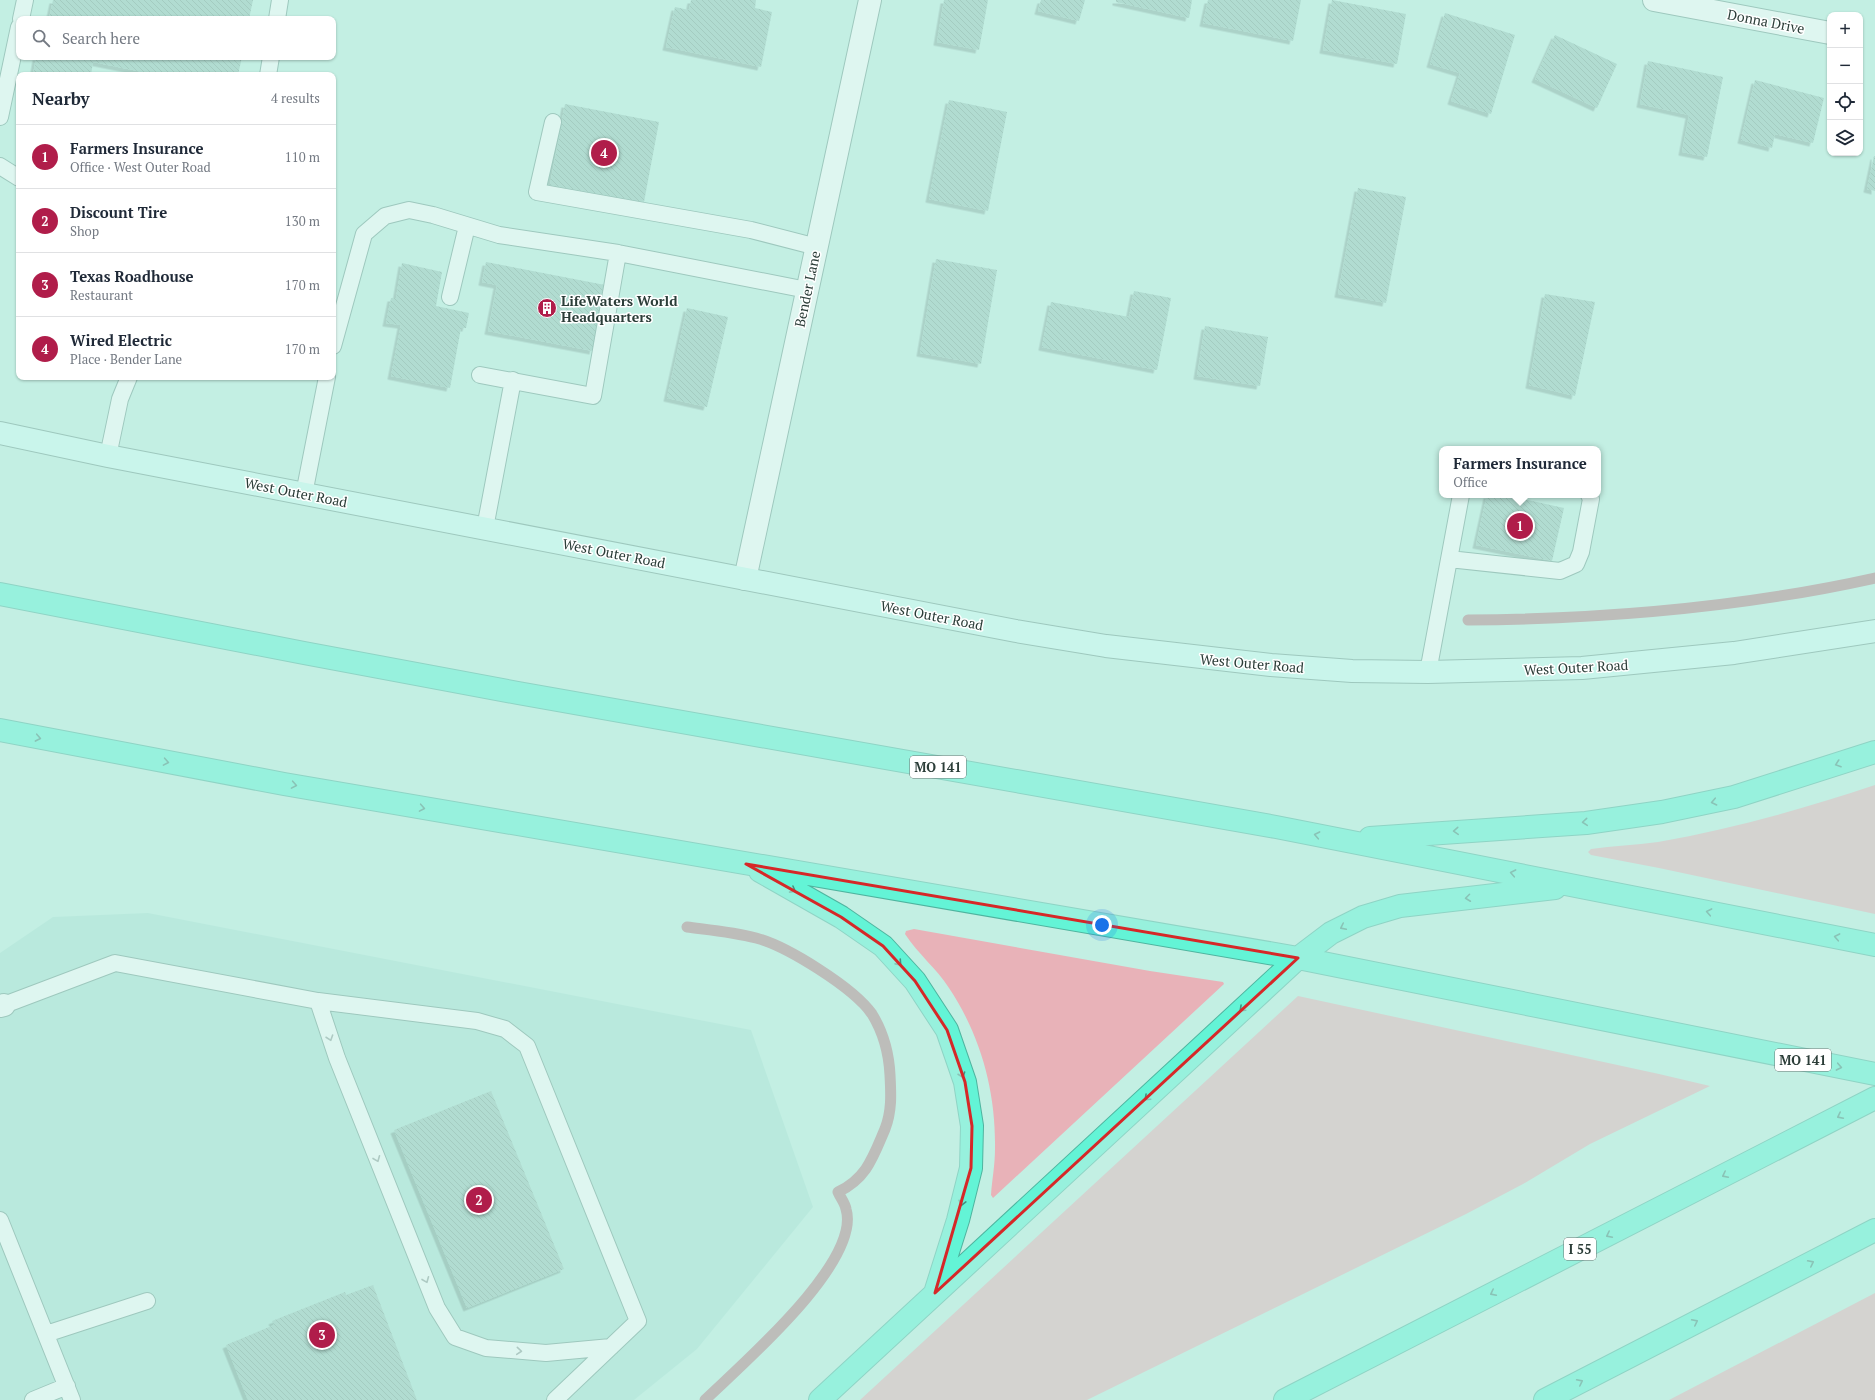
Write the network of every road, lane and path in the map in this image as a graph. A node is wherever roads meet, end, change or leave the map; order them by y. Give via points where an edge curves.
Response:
1 (25, 0) edge
2 (280, 0) edge
3 (870, 0) edge
4 (1654, 0) edge
5 (22, 16) edge
6 (277, 16) edge
7 (1827, 32) edge
8 (16, 40) edge
9 (270, 60) edge
10 (268, 72) edge
11 (0, 117) edge
12 (552, 122) dead end
13 (0, 166) edge
14 (16, 176) edge
15 (467, 226) junction
16 (817, 247) junction
17 (618, 254) junction
18 (807, 290) junction
19 (450, 297) dead end
20 (336, 335) edge
21 (480, 375) dead end
22 (127, 380) edge
23 (326, 380) edge
24 (513, 380) junction
25 (0, 433) edge
26 (108, 456) junction
27 (304, 494) junction
28 (1460, 498) edge
29 (1590, 498) edge
30 (485, 528) junction
31 (1449, 559) junction
32 (745, 579) junction
33 (0, 594) edge
34 (1875, 631) edge
35 (1428, 672) junction
36 (0, 730) edge
37 (1875, 752) edge
38 (1340, 840) junction
39 (746, 864) junction
40 (1576, 885) junction
41 (1875, 945) edge
42 (1298, 958) junction
43 (318, 1001) junction
44 (2, 1005) edge
45 (1875, 1074) edge
46 (1875, 1098) edge
47 (0, 1220) edge
48 (1875, 1230) edge
49 (935, 1293) junction
50 (147, 1301) dead end
51 (46, 1334) junction
52 (611, 1347) junction
53 (69, 1393) edge
54 (33, 1400) edge
55 (555, 1400) edge
56 (820, 1400) edge
57 (1285, 1400) edge
58 (1545, 1400) edge

1 - 5 lane
2 - 6 lane
3 - 16 street, Bender Lane
4 - 7 street, Donna Drive
8 - 11 lane
9 - 10 lane
12 - 16 lane via 537,192 751,230
13 - 14 lane
15 - 17 lane via 499,235
15 - 19 lane
15 - 20 lane via 409,210 385,216 364,234
16 - 18 street, Bender Lane
17 - 18 lane
17 - 24 lane via 593,396
18 - 32 street, Bender Lane
21 - 24 lane
22 - 26 lane via 120,399
23 - 27 lane
24 - 30 lane
25 - 26 street, West Outer Road
26 - 27 street, West Outer Road
27 - 30 street, West Outer Road
28 - 31 lane
29 - 31 lane via 1583,544 1576,564 1560,571
30 - 32 street, West Outer Road
31 - 35 lane
32 - 35 street, West Outer Road via 1106,646 1271,665 1352,671
38 -> 33 highway, MO 141 via 304,653
34 - 35 street, West Outer Road via 1734,653 1651,662 1567,668
36 -> 39 highway, MO 141 via 284,784
37 -> 38 highway via 1734,797 1662,812 1586,823
40 -> 38 highway, MO 141
39 - 42 highway, MO 141
39 -> 49 highway via 841,917 883,946 915,981 947,1030 965,1082 972,1126 971,1168
41 -> 40 highway, MO 141
40 -> 42 highway via 1400,906 1363,917 1330,933
42 -> 45 highway, MO 141
42 -> 49 highway
43 - 44 lane via 115,963
43 -> 52 lane via 337,1058 437,1308 455,1337 486,1348 546,1354
43 - 52 lane via 477,1021 506,1029 527,1046 638,1321
46 -> 57 highway, I 55
47 - 51 lane
58 -> 48 highway
49 - 56 highway
50 - 51 lane
51 - 53 lane
52 - 55 lane
53 - 54 lane

